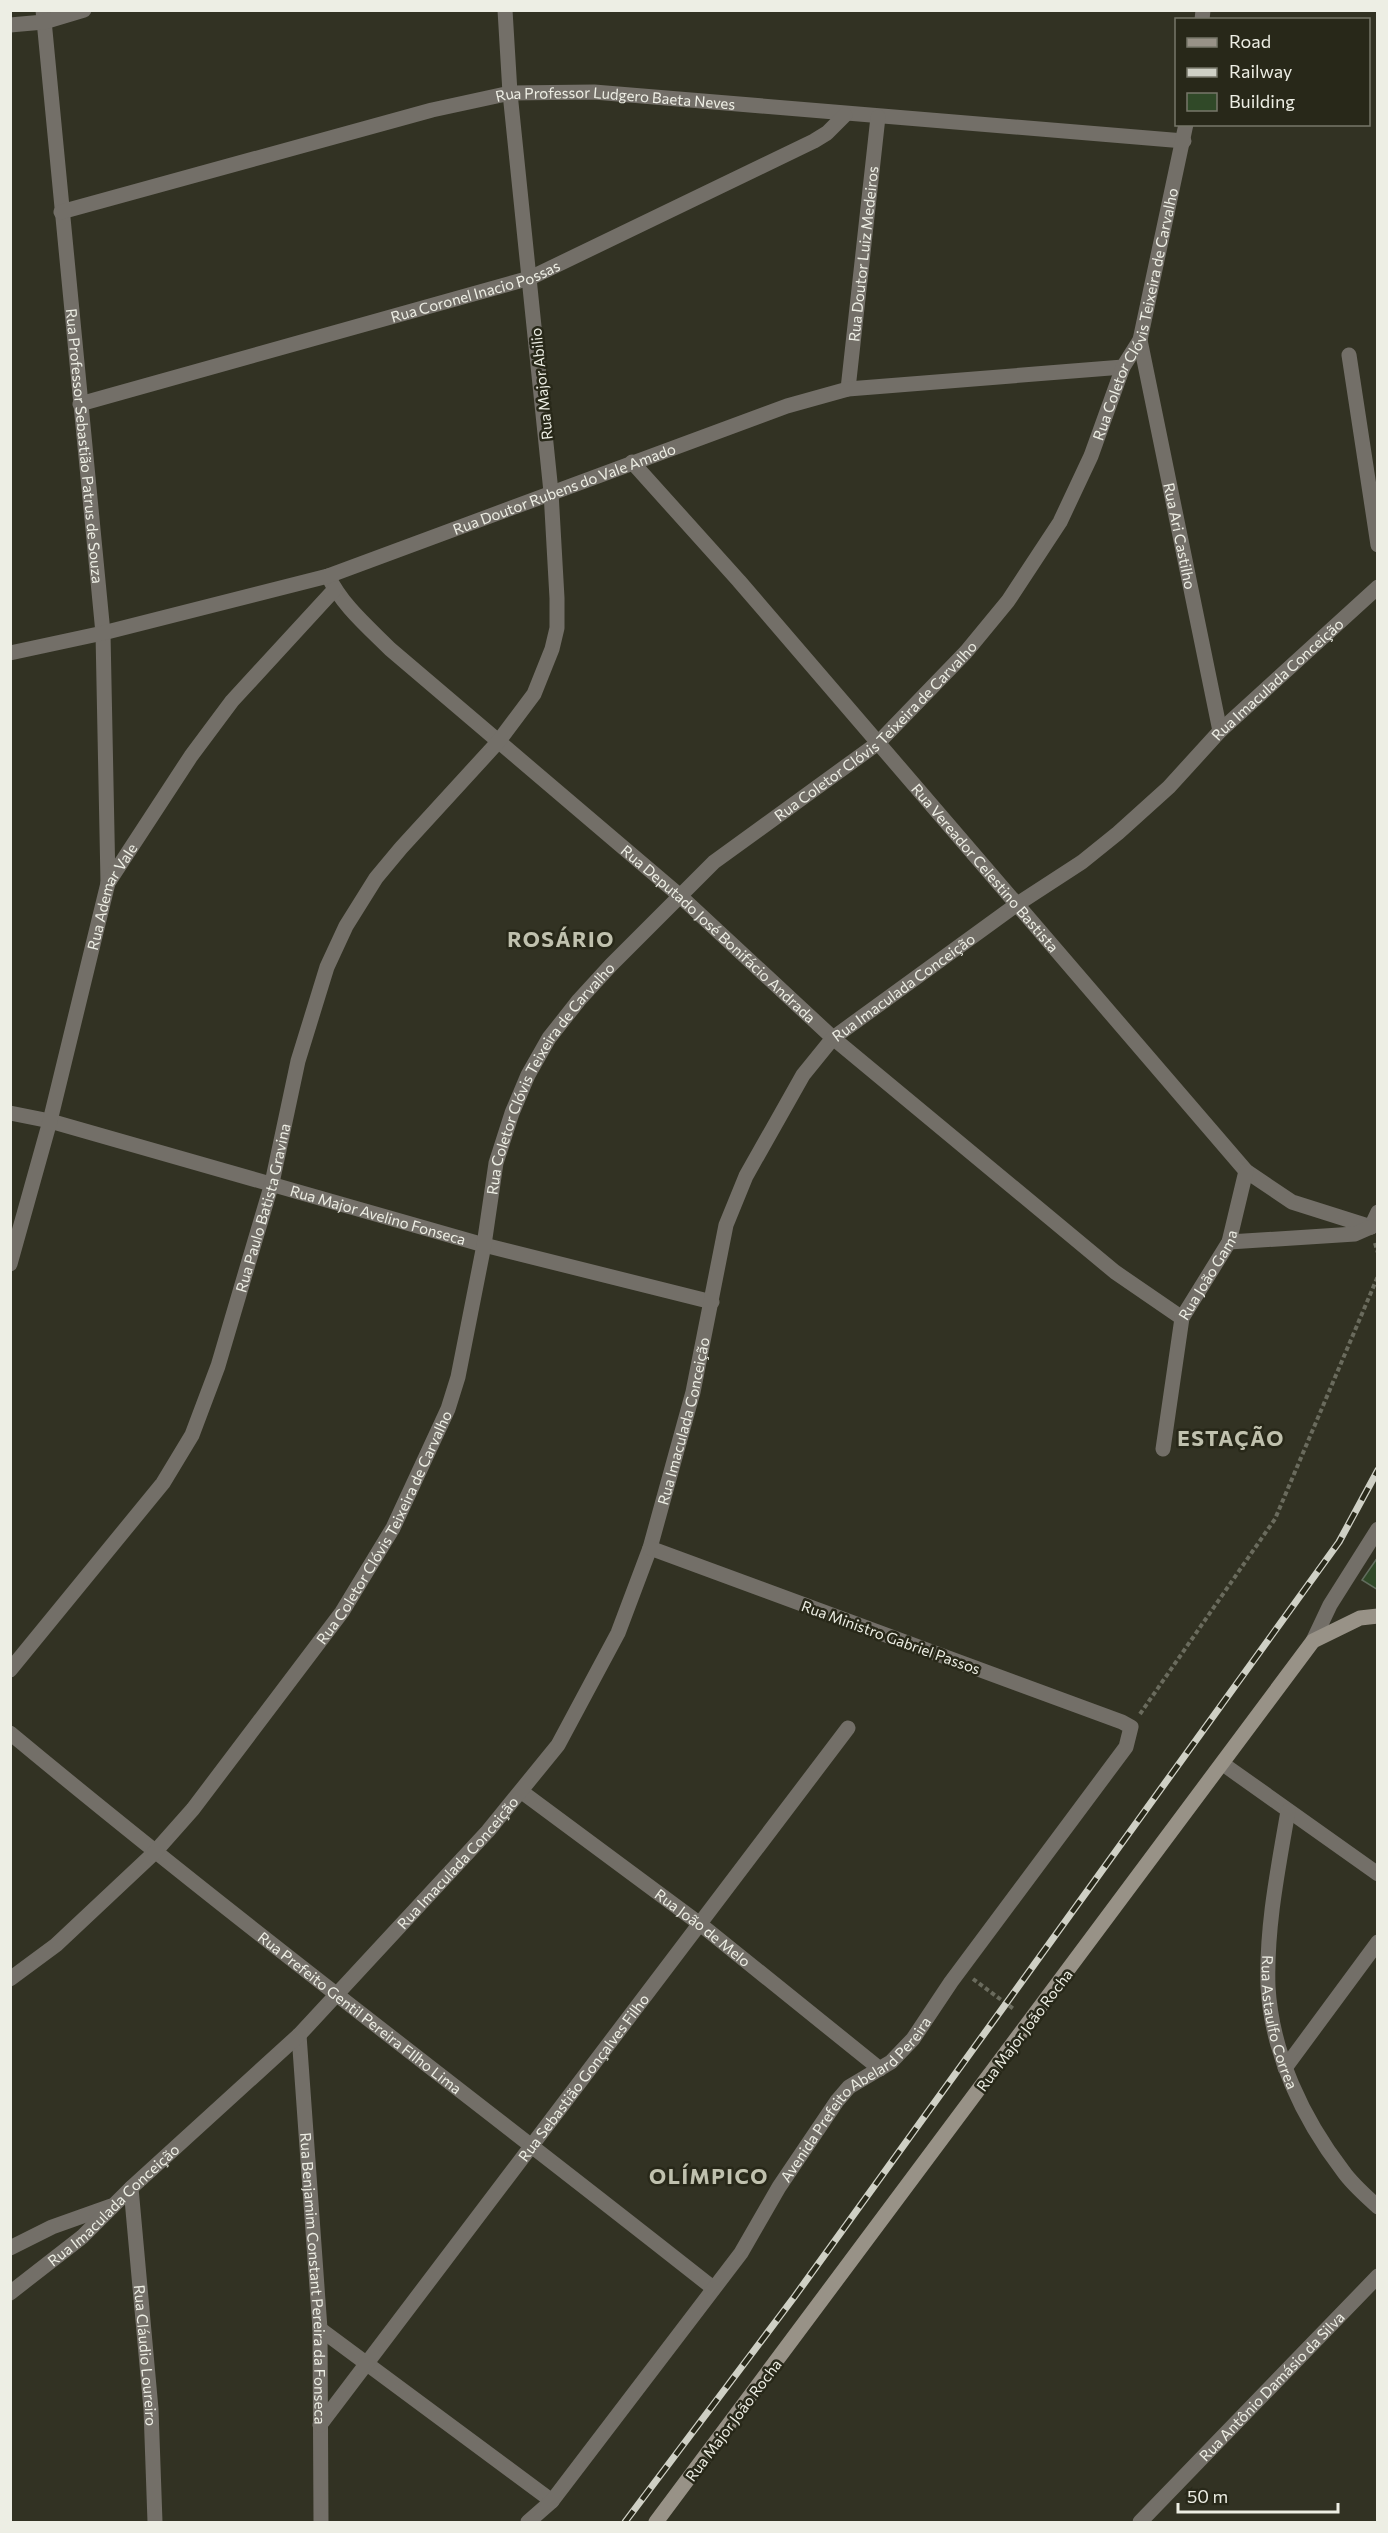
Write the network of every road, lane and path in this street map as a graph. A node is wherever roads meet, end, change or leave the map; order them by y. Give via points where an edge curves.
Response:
1 (84, 10) edge
2 (505, 10) edge
3 (43, 16) edge
4 (10, 26) edge
5 (510, 93) junction
6 (845, 115) junction
7 (878, 117) junction
8 (1186, 126) edge
9 (1184, 141) junction
10 (62, 212) junction
11 (531, 278) junction
12 (1140, 340) junction
13 (1349, 355) dead end
14 (1123, 367) junction
15 (848, 389) junction
16 (80, 404) junction
17 (632, 462) junction
18 (551, 492) junction
19 (1377, 545) edge
20 (331, 583) junction
21 (1377, 587) edge
22 (103, 633) junction
23 (10, 653) edge
24 (1220, 731) junction
25 (498, 742) junction
26 (878, 743) junction
27 (108, 884) junction
28 (679, 895) junction
29 (1016, 905) junction
30 (833, 1038) junction
31 (10, 1113) edge
32 (50, 1121) junction
33 (1246, 1171) junction
34 (272, 1184) junction
35 (1377, 1212) edge
36 (1371, 1227) junction
37 (1229, 1242) junction
38 (484, 1245) junction
39 (10, 1264) edge
40 (1377, 1276) edge
41 (712, 1302) junction
42 (1182, 1318) junction
43 (1163, 1449) dead end
44 (1377, 1529) edge
45 (650, 1548) junction
46 (1377, 1616) edge
47 (1313, 1641) junction
48 (10, 1670) edge
49 (1131, 1726) junction
50 (848, 1728) dead end
51 (10, 1733) edge
52 (1223, 1764) junction
53 (522, 1792) junction
54 (1288, 1811) junction
55 (154, 1853) junction
56 (1377, 1874) edge
57 (700, 1924) junction
58 (1377, 1942) edge
59 (960, 1970) junction
60 (10, 1980) edge
61 (335, 1996) junction
62 (1030, 2022) junction
63 (299, 2035) junction
64 (1285, 2068) junction
65 (880, 2069) junction
66 (531, 2144) junction
67 (131, 2188) junction
68 (114, 2205) junction
69 (1377, 2207) edge
70 (10, 2248) edge
71 (1377, 2276) edge
72 (713, 2288) junction
73 (10, 2293) edge
74 (320, 2329) junction
75 (369, 2364) junction
76 (320, 2425) junction
77 (552, 2501) junction
78 (154, 2523) edge
79 (321, 2523) edge
80 (528, 2523) edge
81 (656, 2523) edge
82 (1140, 2523) edge

1 - 3 street
2 - 5 street, Rua Major Abilio
3 - 4 street
3 - 10 street, Rua Professor Sebastião Patrus de Souza
5 - 6 street, Rua Professor Ludgero Baeta Neves via 594,92
5 - 10 street, Rua Professor Ludgero Baeta Neves via 432,110
5 - 11 street, Rua Major Abilio
6 - 7 street, Rua Professor Ludgero Baeta Neves
6 - 11 street, Rua Coronel Inacio Possas via 814,141
7 - 9 street, Rua Professor Ludgero Baeta Neves
7 - 15 street, Rua Doutor Luiz Medeiros
8 - 9 street, Rua Coletor Clóvis Teixeira de Carvalho
9 - 12 street, Rua Coletor Clóvis Teixeira de Carvalho
10 - 16 street, Rua Professor Sebastião Patrus de Souza
11 - 16 street, Rua Coronel Inacio Possas
11 - 18 street, Rua Major Abilio
12 - 14 street, Rua Coletor Clóvis Teixeira de Carvalho
12 - 24 street, Rua Ari Castilho
13 - 19 street
14 - 15 street, Rua Doutor Rubens do Vale Amado
14 - 26 street, Rua Coletor Clóvis Teixeira de Carvalho via 1080,481 1040,554 966,652
15 - 17 street, Rua Doutor Rubens do Vale Amado via 787,406
16 - 22 street, Rua Professor Sebastião Patrus de Souza
17 - 18 street, Rua Doutor Rubens do Vale Amado
17 - 26 street, Rua Vereador Celestino Bastista
18 - 20 street, Rua Doutor Rubens do Vale Amado
18 - 25 street, Rua Major Abilio via 557,628 534,694
20 - 22 street, Rua Doutor Rubens do Vale Amado
20 - 25 street, Rua Deputado José Bonifácio Andrada via 390,649
20 - 27 street, Rua Ademar Vale via 191,756
21 - 24 street, Rua Imaculada Conceição
22 - 23 street, Rua Doutor Rubens do Vale Amado
22 - 27 street, Rua Professor Sebastião Patrus de Souza
24 - 29 street, Rua Imaculada Conceição via 1118,833
25 - 28 street, Rua Deputado José Bonifácio Andrada
25 - 34 street, Rua Paulo Batista Gravina via 376,878 346,926 327,967 298,1061
26 - 28 street, Rua Coletor Clóvis Teixeira de Carvalho via 714,862
26 - 29 street, Rua Vereador Celestino Bastista
27 - 32 street, Rua Ademar Vale
28 - 30 street, Rua Deputado José Bonifácio Andrada
28 - 38 street, Rua Coletor Clóvis Teixeira de Carvalho via 579,1000 549,1038 528,1075 496,1163
29 - 30 street, Rua Imaculada Conceição
29 - 33 street, Rua Vereador Celestino Bastista
30 - 41 street, Rua Imaculada Conceição via 803,1075 746,1176 726,1225
30 - 42 street, Rua Deputado José Bonifácio Andrada via 1115,1272
31 - 32 street, Rua Major Avelino Fonseca
32 - 34 street, Rua Major Avelino Fonseca
32 - 39 street, Rua Ademar Vale
33 - 36 street, Rua Vereador Celestino Bastista via 1292,1202
33 - 37 street, Rua João Gama
34 - 38 street, Rua Major Avelino Fonseca
34 - 48 street, Rua Paulo Batista Gravina via 218,1366 192,1435 163,1483
35 - 36 street
36 - 37 street via 1355,1234
37 - 42 street, Rua João Gama
38 - 41 street, Rua Major Avelino Fonseca
38 - 55 street, Rua Coletor Clóvis Teixeira de Carvalho via 448,1409 393,1528 342,1612 193,1809
40 - 49 path via 1275,1519
41 - 45 street, Rua Imaculada Conceição via 693,1392
42 - 43 street, Rua João Gama
44 - 47 street, Rua Major João Rocha via 1330,1605
45 - 49 street, Rua Ministro Gabriel Passos
45 - 53 street, Rua Imaculada Conceição via 618,1633 558,1745
46 - 47 main road via 1360,1618
47 - 52 main road, Rua Major João Rocha
49 - 59 street, Avenida Prefeito Abelard Pereira via 1126,1747
50 - 57 street, Rua Sebastião Gonçalves Filho
51 - 55 street, Rua Prefeito Gentil Pereira FIlho Lima
52 - 54 street
52 - 62 main road, Rua Major João Rocha
53 - 57 street, Rua João de Melo
53 - 61 street, Rua Imaculada Conceição
54 - 56 street
54 - 64 street, Rua Astaulfo Correa via 1275,1888 1269,1961 1271,2013
55 - 60 street, Rua Coletor Clóvis Teixeira de Carvalho via 56,1945
55 - 61 street, Rua Prefeito Gentil Pereira FIlho Lima
57 - 65 street, Rua João de Melo
57 - 66 street, Rua Sebastião Gonçalves Filho
58 - 64 street
59 - 62 path
59 - 65 street, Avenida Prefeito Abelard Pereira via 913,2039
61 - 63 street, Rua Imaculada Conceição
61 - 66 street, Rua Prefeito Gentil Pereira FIlho Lima
62 - 81 main road, Rua Major João Rocha
63 - 67 street, Rua Imaculada Conceição
63 - 74 street, Rua Benjamim Constant Pereira da Fonseca
64 - 69 street, Rua Astaulfo Correa via 1344,2173
65 - 72 street, Avenida Prefeito Abelard Pereira via 849,2087 837,2101 779,2187 741,2253
66 - 72 street, Rua Prefeito Gentil Pereira FIlho Lima
66 - 75 street, Rua Sebastião Gonçalves Filho
67 - 68 street, Rua Imaculada Conceição
67 - 78 street, Rua Cláudio Loureiro via 151,2409
68 - 70 street via 52,2227
68 - 73 street, Rua Imaculada Conceição via 82,2237
71 - 82 street, Rua Antônio Damásio da Silva
72 - 77 street, Avenida Prefeito Abelard Pereira
74 - 75 street
74 - 76 street, Rua Benjamim Constant Pereira da Fonseca
75 - 76 street, Rua Sebastião Gonçalves Filho
75 - 77 street
76 - 79 street, Rua Benjamim Constant Pereira da Fonseca
77 - 80 street, Avenida Prefeito Abelard Pereira

